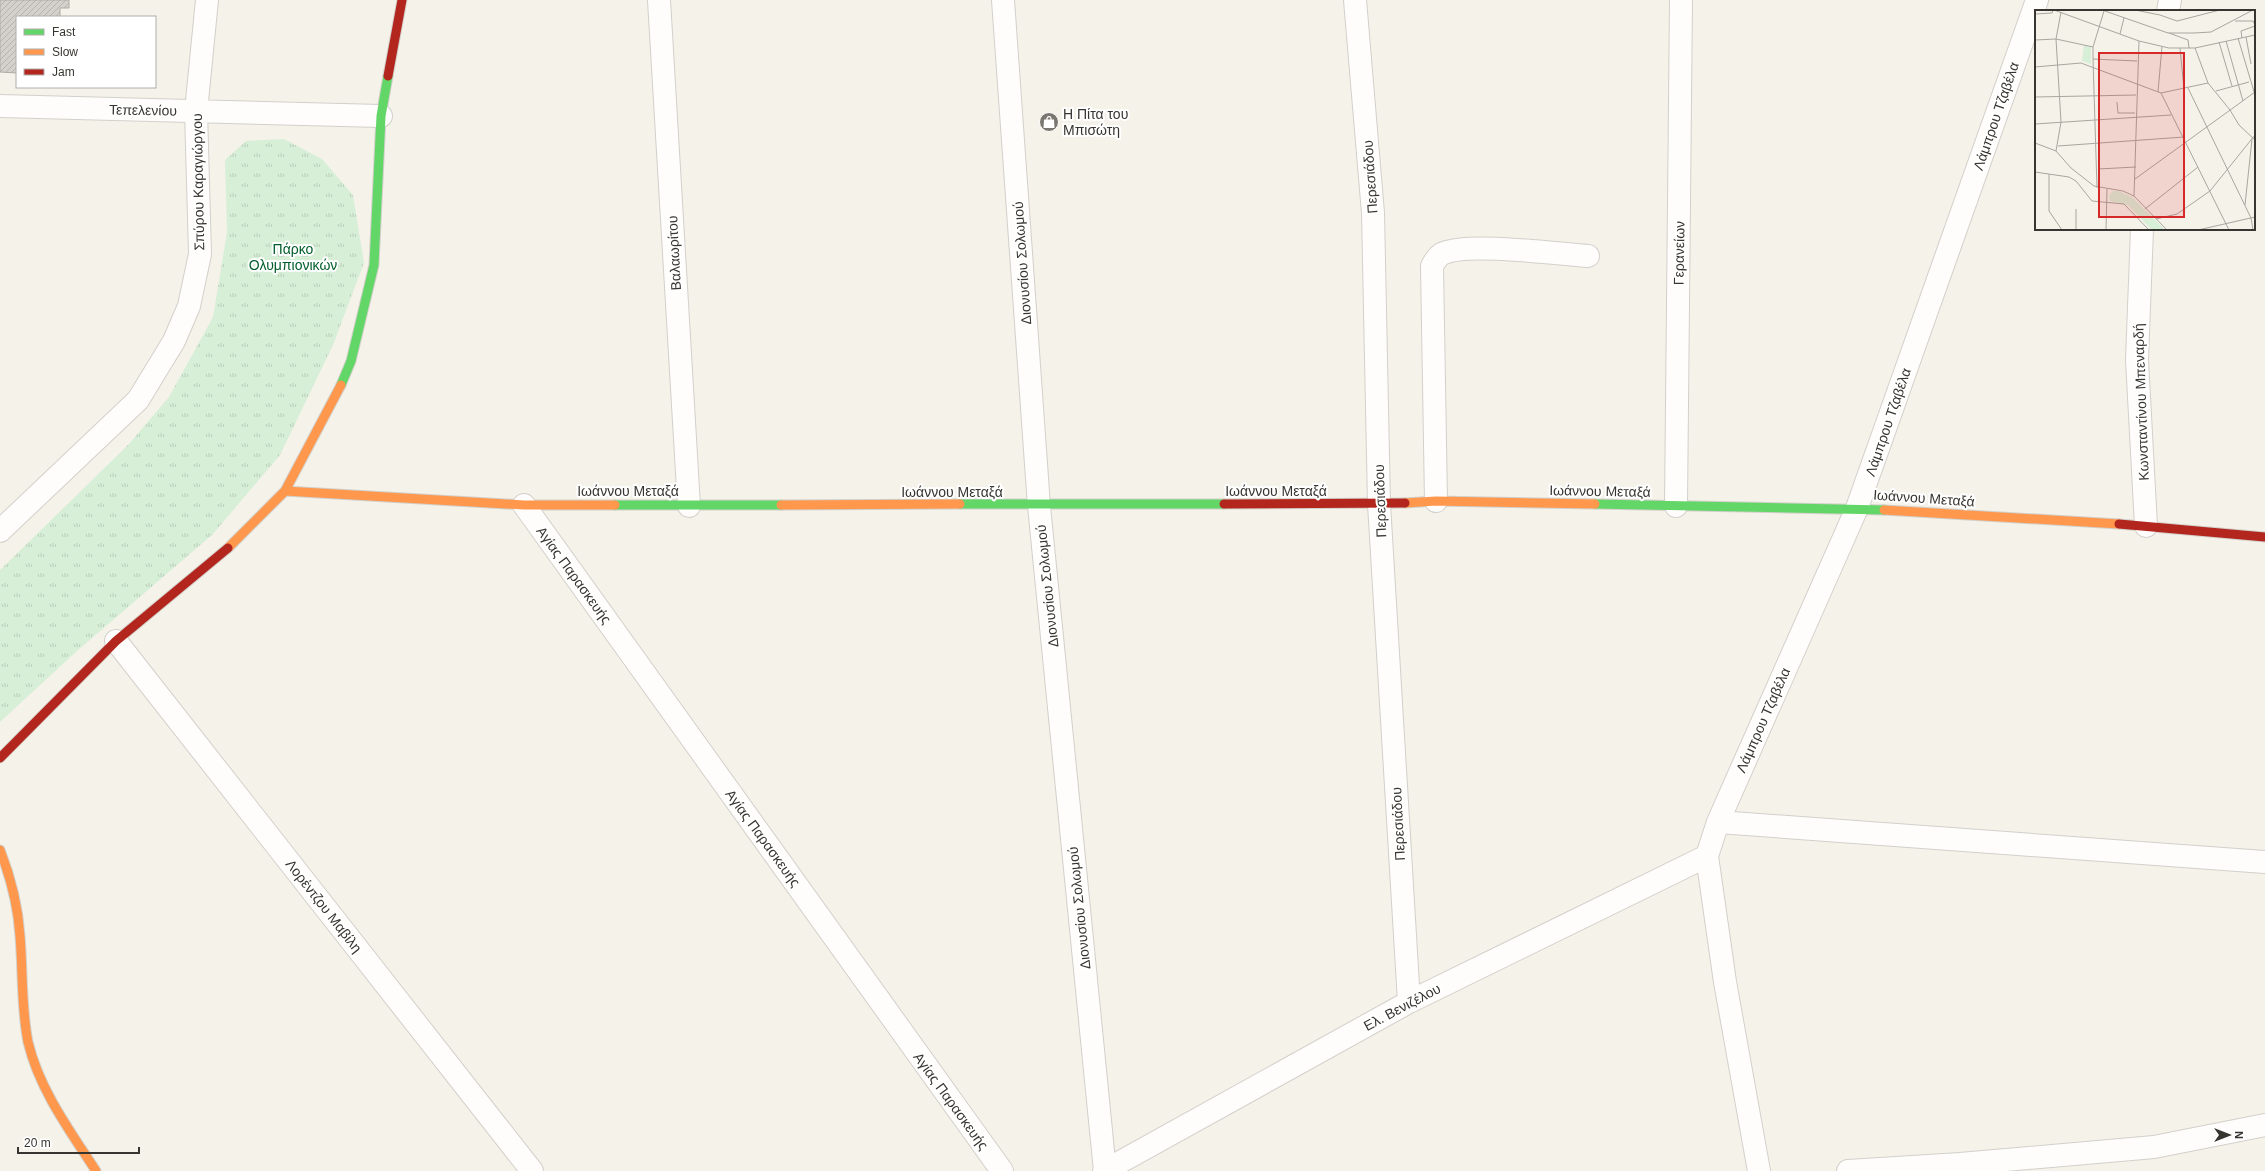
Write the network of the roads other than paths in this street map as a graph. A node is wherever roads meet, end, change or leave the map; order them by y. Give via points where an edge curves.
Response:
1 (207, 0) edge
2 (402, 0) edge
3 (659, 0) edge
4 (1003, 0) edge
5 (1355, 0) edge
6 (1681, 0) edge
7 (2037, 0) edge
8 (2170, 0) edge
9 (2168, 10) edge
10 (0, 106) edge
11 (196, 111) junction
12 (381, 116) junction
13 (2142, 230) edge
14 (1588, 256) dead end
15 (285, 491) junction
16 (1436, 501) junction
17 (1379, 504) junction
18 (524, 505) junction
19 (690, 506) junction
20 (1039, 506) junction
21 (1676, 506) junction
22 (1857, 508) junction
23 (2146, 526) junction
24 (0, 531) edge
25 (2265, 537) edge
26 (116, 641) junction
27 (0, 758) edge
28 (1718, 822) junction
29 (0, 850) edge
30 (1707, 856) junction
31 (2265, 862) edge
32 (1409, 1002) junction
33 (2265, 1126) edge
34 (96, 1171) edge
35 (532, 1171) edge
36 (1002, 1171) edge
37 (1105, 1171) edge
38 (1759, 1171) edge
39 (1848, 1171) edge

1 - 11 street, Σπύρου Καραγιώργου
2 - 12 street
3 - 19 street, Βαλαωρίτου
4 - 20 street, Διονυσίου Σολωμού
5 - 17 street, Περεσιάδου via 1373,213
6 - 21 street, Γερανείων
7 - 22 street, Λάμπρου Τζαβέλα
8 - 9 street
10 - 11 street, Τεπελενίου
11 - 12 street, Τεπελενίου
11 - 24 street, Σπύρου Καραγιώργου via 200,254 189,306 174,341 138,400
12 - 15 street via 374,266 360,330 340,388
13 - 23 street, Κωνσταντίνου Μπεναρδή via 2137,360
14 - 16 street via 1471,248 1443,253 1436,258 1432,266
15 - 18 street, Ιωάννου Μεταξά
15 - 26 street via 225,551
16 - 17 street, Ιωάννου Μεταξά
16 - 21 street, Ιωάννου Μεταξά
17 - 20 street, Ιωάννου Μεταξά
17 - 32 street, Περεσιάδου
18 - 19 street, Ιωάννου Μεταξά
18 - 36 street, Αγίας Παρασκευής
19 - 20 street, Ιωάννου Μεταξά
20 - 37 street, Διονυσίου Σολωμού
21 - 22 street, Ιωάννου Μεταξά
22 - 23 street, Ιωάννου Μεταξά
22 - 28 street, Λάμπρου Τζαβέλα
23 - 25 street, Ιωάννου Μεταξά
26 - 27 street
26 - 35 street, Λορέντζου Μαβίλη
28 - 30 street, Λάμπρου Τζαβέλα
28 - 31 street
29 - 34 street via 14,889 21,925 25,1024 32,1054 44,1083
30 - 32 street, Ελ. Βενιζέλου
30 - 38 street via 1725,982
32 - 37 street, Ελ. Βενιζέλου
33 - 39 street via 2154,1147

